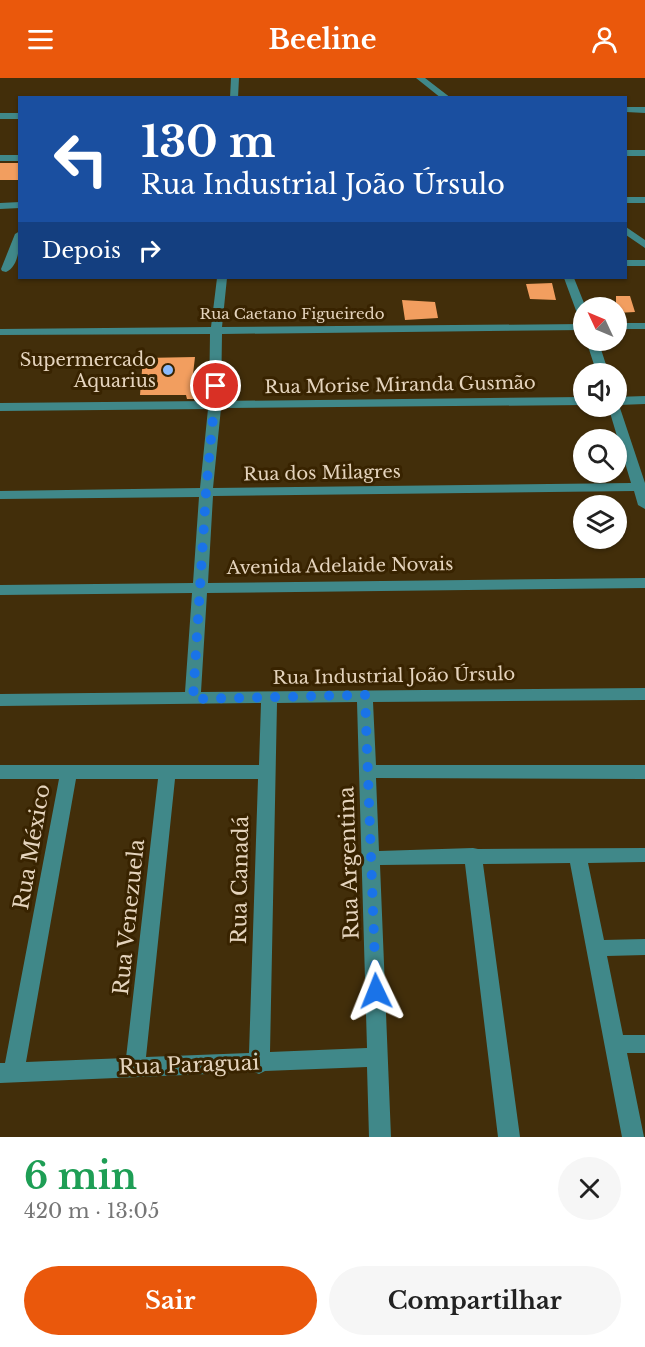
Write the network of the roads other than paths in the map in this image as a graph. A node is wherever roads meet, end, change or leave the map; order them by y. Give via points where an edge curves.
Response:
1 (235, 78) edge
2 (420, 78) edge
3 (234, 96) edge
4 (444, 96) edge
5 (627, 110) edge
6 (645, 110) edge
7 (0, 116) edge
8 (18, 116) edge
9 (627, 153) edge
10 (645, 153) edge
11 (0, 158) edge
12 (18, 158) edge
13 (627, 200) edge
14 (645, 200) edge
15 (18, 205) edge
16 (0, 206) edge
17 (627, 231) edge
18 (18, 238) edge
19 (645, 244) edge
20 (627, 263) edge
21 (645, 263) edge
22 (3, 269) edge
23 (222, 279) edge
24 (569, 279) edge
25 (576, 297) edge
26 (627, 326) edge
27 (645, 326) edge
28 (573, 327) edge
29 (216, 330) junction
30 (0, 332) edge
31 (645, 400) edge
32 (573, 401) edge
33 (627, 401) edge
34 (215, 405) junction
35 (0, 407) edge
36 (618, 417) edge
37 (642, 487) edge
38 (206, 492) junction
39 (0, 495) edge
40 (645, 505) edge
41 (645, 583) edge
42 (201, 587) junction
43 (0, 590) edge
44 (645, 694) edge
45 (365, 695) junction
46 (269, 697) junction
47 (193, 699) junction
48 (0, 700) edge
49 (69, 771) junction
50 (368, 771) junction
51 (0, 772) edge
52 (167, 772) junction
53 (265, 772) junction
54 (645, 772) edge
55 (473, 855) junction
56 (645, 855) edge
57 (578, 856) junction
58 (371, 858) junction
59 (645, 947) edge
60 (596, 948) junction
61 (615, 1044) junction
62 (645, 1044) edge
63 (379, 1058) junction
64 (259, 1064) junction
65 (135, 1066) junction
66 (7, 1072) edge
67 (380, 1137) edge
68 (509, 1137) edge
69 (633, 1137) edge

1 - 3 street
2 - 4 street
5 - 6 street
7 - 8 street
9 - 10 street
11 - 12 street
13 - 14 street
15 - 16 street
17 - 19 street
18 - 22 street
20 - 21 street
23 - 29 street
24 - 25 street
26 - 27 street
28 - 29 street, Rua Caetano Figueiredo
29 - 30 street, Rua Caetano Figueiredo
29 - 34 street
31 - 33 street
32 - 34 street, Rua Morise Miranda Gusmão
34 - 35 street, Rua Morise Miranda Gusmão
34 - 38 street
36 - 37 street
37 - 38 street, Rua dos Milagres
37 - 40 street
38 - 39 street, Rua dos Milagres
38 - 42 street
41 - 42 street, Avenida Adelaide Novais
42 - 43 street, Avenida Adelaide Novais
42 - 47 street
44 - 45 street, Rua Industrial João Úrsulo
45 - 46 street, Rua Industrial João Úrsulo
45 - 50 street, Rua Argentina
46 - 47 street, Rua Industrial João Úrsulo
46 - 53 street, Rua Canadá
47 - 48 street, Rua Industrial João Úrsulo
49 - 51 street
49 - 52 street
49 - 66 street, Rua México
50 - 54 street
50 - 58 street, Rua Argentina
52 - 53 street
52 - 65 street, Rua Venezuela
53 - 64 street, Rua Canadá
55 - 57 street
55 - 58 street
55 - 68 street
56 - 57 street
57 - 60 street
58 - 63 street, Rua Argentina
59 - 60 street
60 - 61 street
61 - 62 street
61 - 69 street
63 - 64 street, Rua Paraguai
63 - 67 street, Rua Argentina
64 - 65 street, Rua Paraguai
65 - 66 street, Rua Paraguai

